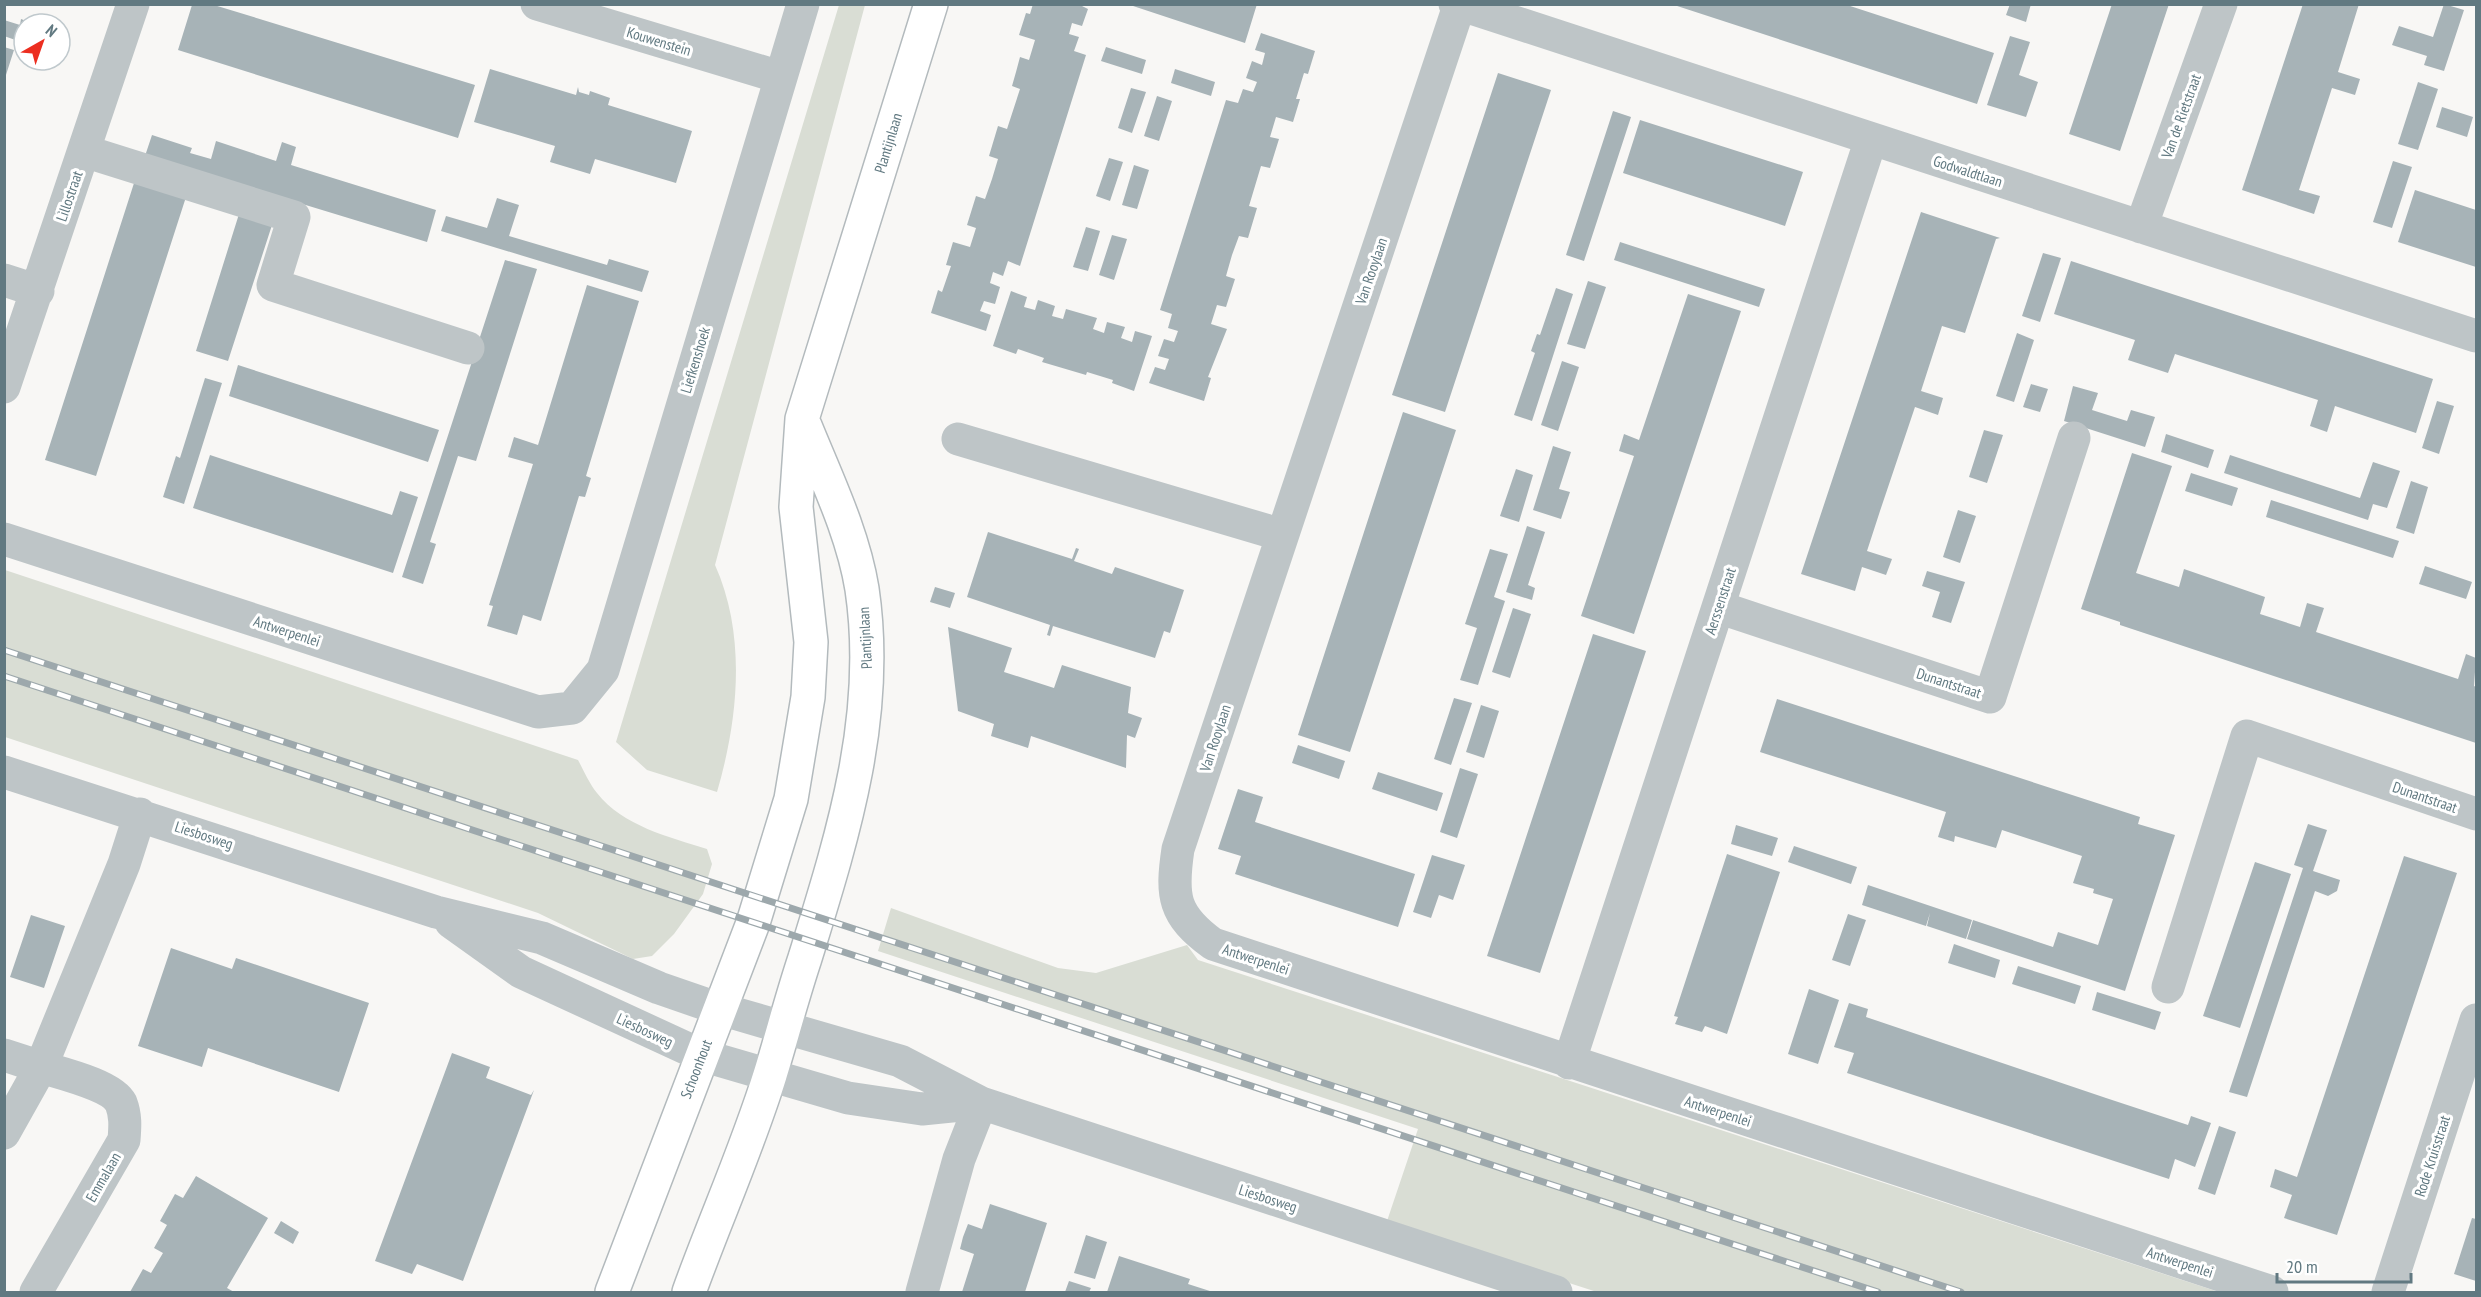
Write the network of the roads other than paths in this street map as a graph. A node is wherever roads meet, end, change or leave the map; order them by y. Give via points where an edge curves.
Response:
1 (133, 4) edge
2 (537, 4) edge
3 (803, 4) edge
4 (931, 4) edge
5 (2221, 4) edge
6 (1458, 5) edge
7 (780, 77) junction
8 (1871, 139) junction
9 (84, 151) junction
10 (2141, 227) junction
11 (4, 280) edge
12 (38, 291) junction
13 (2476, 336) edge
14 (468, 348) dead end
15 (4, 387) edge
16 (802, 419) junction
17 (2074, 438) dead end
18 (958, 439) dead end
19 (1282, 535) junction
20 (4, 539) edge
21 (1718, 608) junction
22 (572, 708) joint
23 (4, 772) edge
24 (140, 814) junction
25 (2476, 814) edge
26 (777, 844) joint
27 (1177, 909) joint
28 (436, 912) junction
29 (2168, 987) dead end
30 (720, 1009) junction
31 (2476, 1020) edge
32 (783, 1027) junction
33 (4, 1055) edge
34 (701, 1055) junction
35 (1569, 1063) junction
36 (41, 1067) junction
37 (770, 1075) junction
38 (981, 1103) junction
39 (4, 1133) edge
40 (36, 1293) edge
41 (612, 1293) edge
42 (689, 1293) edge
43 (922, 1293) edge
44 (1556, 1293) edge
45 (2272, 1293) edge
46 (2388, 1293) edge

1 - 9 street, Lillostraat
2 - 7 street, Kouwenstein
3 - 7 street, Liefkenshoek
4 - 16 main road, Plantijnlaan
5 - 10 street, Van de Rietstraat
6 - 8 street, Godwaldtlaan
6 - 19 street, Van Rooylaan
7 - 22 street, Liefkenshoek via 603,670
8 - 10 street, Godwaldtlaan
8 - 21 street, Aerssenstraat
9 - 12 street, Lillostraat
9 - 14 street via 294,217 273,285
10 - 13 street, Godwaldtlaan
11 - 12 street
12 - 15 street, Lillostraat
16 - 26 main road, Plantijnlaan via 796,507 812,642 808,697 791,799
16 - 32 main road, Plantijnlaan via 843,522 862,588 868,661 850,805
17 - 21 street, Dunantstraat via 1990,697
18 - 19 street
19 - 27 street, Van Rooylaan via 1178,849 1173,878
20 - 22 street, Antwerpenlei via 538,712
21 - 35 street, Aerssenstraat
23 - 24 street, Liesbosweg
24 - 28 street, Liesbosweg
24 - 36 street via 124,864
25 - 29 street, Dunantstraat via 2247,736
26 - 30 main road, Schoonhout
27 - 35 street, Antwerpenlei via 1191,928 1213,944
28 - 30 street, Liesbosweg via 543,938
28 - 34 street, Liesbosweg via 521,972
30 - 32 street, Liesbosweg
30 - 34 main road, Schoonhout
31 - 46 street, Rode Kruisstraat
32 - 37 main road
32 - 38 street, Liesbosweg via 900,1061
33 - 36 street, Emmalaan
34 - 37 street, Liesbosweg
34 - 41 main road, Schoonhout
35 - 45 street, Antwerpenlei
36 - 39 street
36 - 40 street, Emmalaan via 104,1089 120,1101 126,1119 124,1140
37 - 38 street, Liesbosweg via 848,1098 922,1108
37 - 42 main road
38 - 43 street via 959,1159
38 - 44 street, Liesbosweg

